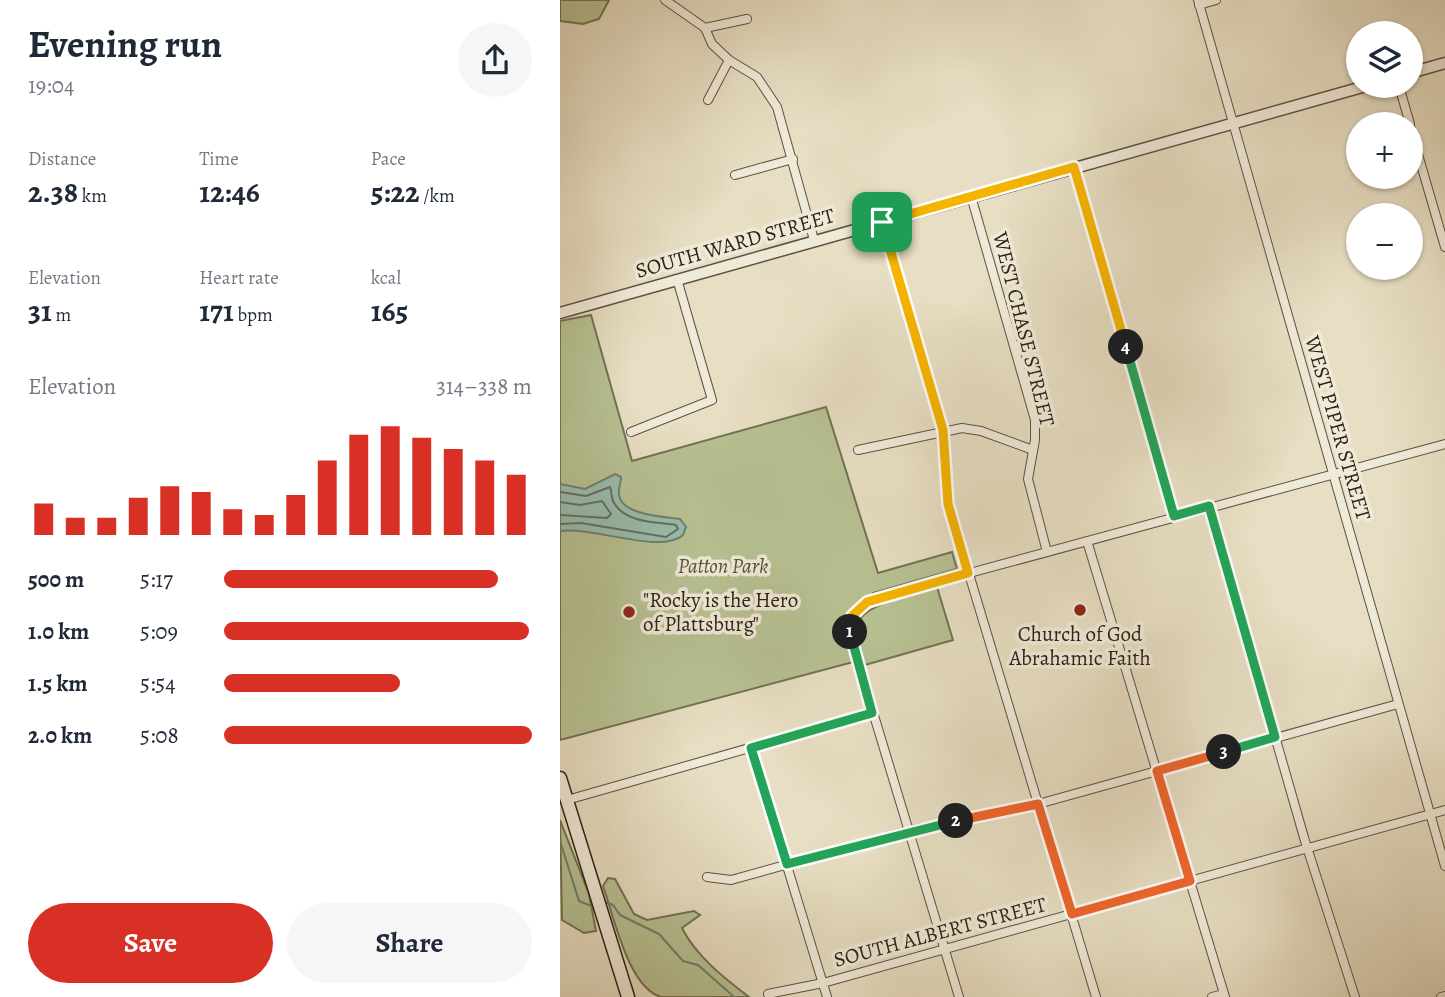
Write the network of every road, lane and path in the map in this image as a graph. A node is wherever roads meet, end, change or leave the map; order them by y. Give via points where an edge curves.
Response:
1 (665, 0) edge
2 (1216, 0) edge
3 (1198, 2) edge
4 (747, 19) dead end
5 (705, 28) junction
6 (729, 60) junction
7 (1445, 63) edge
8 (1423, 69) edge
9 (1346, 92) edge
10 (708, 100) dead end
11 (1233, 123) junction
12 (793, 159) junction
13 (1074, 167) junction
14 (1423, 170) edge
15 (735, 175) dead end
16 (971, 196) junction
17 (882, 222) junction
18 (814, 240) junction
19 (1445, 247) edge
20 (677, 279) junction
21 (560, 313) edge
22 (943, 430) junction
23 (631, 432) dead end
24 (1445, 444) edge
25 (858, 450) dead end
26 (1033, 450) junction
27 (1333, 474) junction
28 (1209, 506) junction
29 (1174, 516) junction
30 (1087, 541) junction
31 (1047, 552) junction
32 (968, 573) junction
33 (1398, 704) junction
34 (872, 713) junction
35 (1275, 737) junction
36 (751, 748) junction
37 (1157, 771) junction
38 (560, 778) edge
39 (567, 800) junction
40 (1038, 804) junction
41 (1445, 810) edge
42 (1429, 815) junction
43 (908, 831) junction
44 (1310, 849) junction
45 (787, 864) junction
46 (1445, 866) edge
47 (707, 877) dead end
48 (1190, 881) junction
49 (1072, 914) junction
50 (944, 949) junction
51 (823, 983) junction
52 (768, 994) dead end
53 (1225, 995) edge
54 (628, 997) edge
55 (827, 997) edge
56 (959, 997) edge
57 (1096, 997) edge
58 (1212, 997) edge
59 (1355, 997) edge

1 - 5 street
2 - 3 street
3 - 11 street, WEST PIPER STREET
4 - 5 street
5 - 6 street via 712,44
6 - 10 street
6 - 12 street via 767,89
7 - 8 street
9 - 11 street, SOUTH WARD STREET
11 - 13 street, SOUTH WARD STREET
11 - 27 street, WEST PIPER STREET
12 - 15 street
12 - 18 street
13 - 16 street, SOUTH WARD STREET
13 - 29 street
14 - 19 street
16 - 17 street, SOUTH WARD STREET
16 - 26 street, WEST CHASE STREET via 1035,420
17 - 18 street, SOUTH WARD STREET
17 - 22 street
18 - 20 street, SOUTH WARD STREET
20 - 21 street, SOUTH WARD STREET
20 - 23 street via 712,400
22 - 25 street
22 - 26 street via 971,429
22 - 32 street via 948,504
24 - 27 street
26 - 31 street, WEST CHASE STREET via 1028,479
27 - 28 street
27 - 33 street, WEST PIPER STREET
28 - 29 street
28 - 35 street
29 - 30 street
30 - 31 street
30 - 37 street
31 - 32 street
32 - 34 street via 861,606 850,623
32 - 40 street
33 - 35 street
33 - 42 street, WEST PIPER STREET
34 - 36 street
34 - 43 street
35 - 37 street
35 - 44 street
36 - 39 street
36 - 45 street
37 - 40 street
37 - 48 street
38 - 39 main road
39 - 54 main road
40 - 43 street
40 - 49 street
41 - 42 street, SOUTH ALBERT STREET
42 - 44 street, SOUTH ALBERT STREET
42 - 46 street, WEST PIPER STREET
43 - 45 street
43 - 50 street
44 - 48 street, SOUTH ALBERT STREET
44 - 59 street
45 - 47 street via 731,880
45 - 51 street
48 - 49 street, SOUTH ALBERT STREET
48 - 53 street
49 - 50 street, SOUTH ALBERT STREET
49 - 57 street
50 - 51 street, SOUTH ALBERT STREET
50 - 56 street
51 - 52 street, SOUTH ALBERT STREET
51 - 55 street
53 - 58 street

